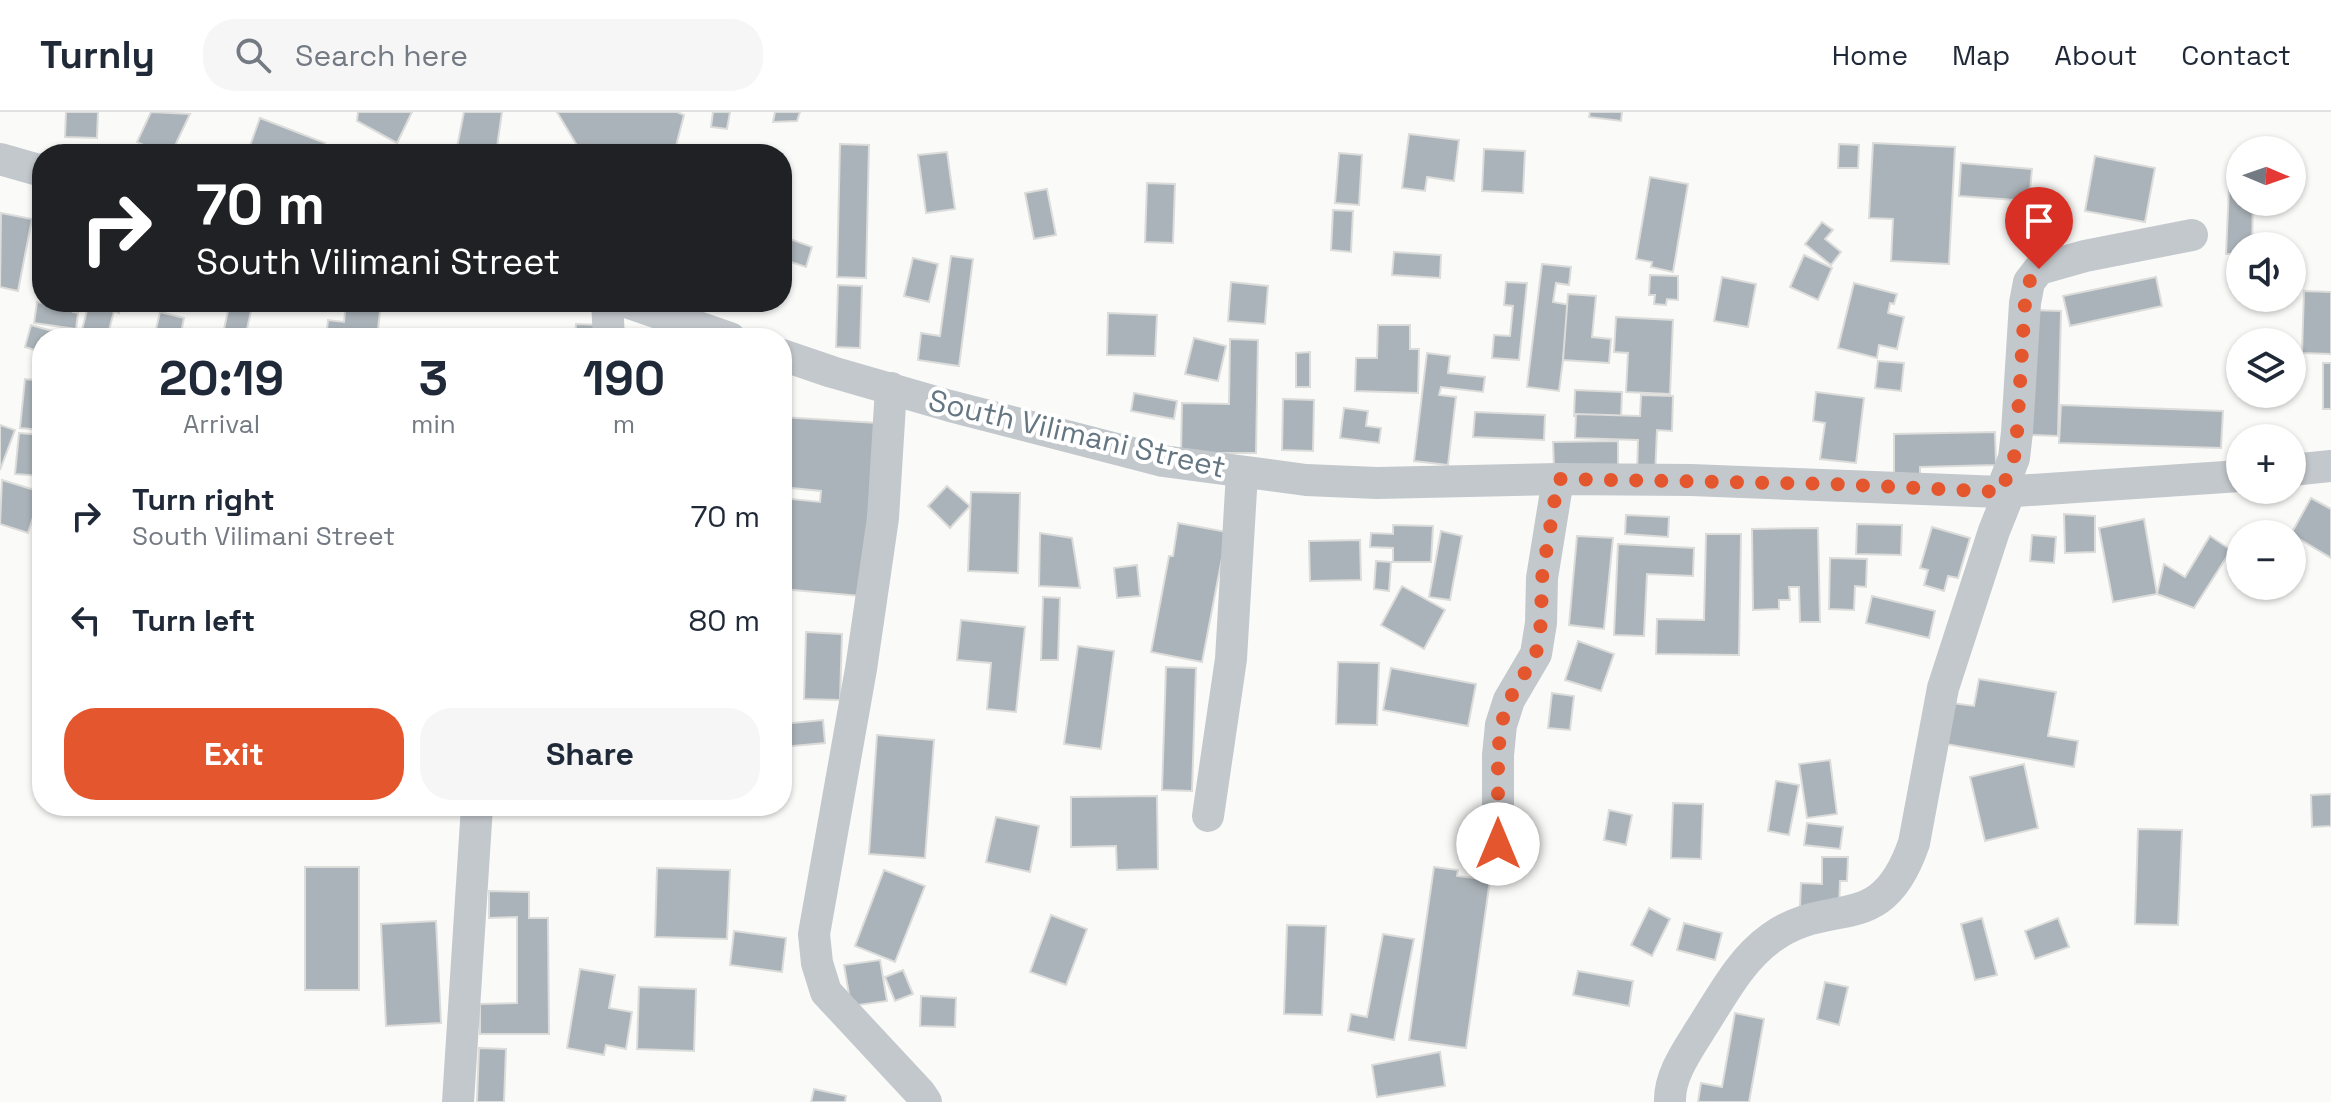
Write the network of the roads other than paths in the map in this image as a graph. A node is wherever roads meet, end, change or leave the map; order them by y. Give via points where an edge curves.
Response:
1 (0, 159) edge
2 (32, 168) edge
3 (2192, 235) dead end
4 (655, 312) edge
5 (701, 328) edge
6 (792, 358) edge
7 (891, 388) junction
8 (2331, 466) edge
9 (2306, 469) edge
10 (1242, 473) junction
11 (2226, 477) edge
12 (1558, 479) junction
13 (2005, 492) junction
14 (476, 816) edge
15 (1208, 816) dead end
16 (1498, 844) dead end
17 (458, 1102) edge
18 (926, 1102) edge
19 (1670, 1102) edge

1 - 2 street
3 - 13 street via 2039,269 2029,282 2017,432
4 - 5 street
6 - 7 street, South Vilimani Street
7 - 10 street, South Vilimani Street via 1163,461
7 - 18 street via 878,548 861,669 814,934 826,992
8 - 9 street
10 - 12 street, South Vilimani Street via 1377,483
10 - 15 street via 1231,659
11 - 13 street, South Vilimani Street
12 - 13 street, South Vilimani Street
12 - 16 street via 1536,654 1501,725
13 - 19 street via 1943,688 1908,862 1885,896 1861,909 1794,926 1771,938 1742,966 1683,1057
14 - 17 street

